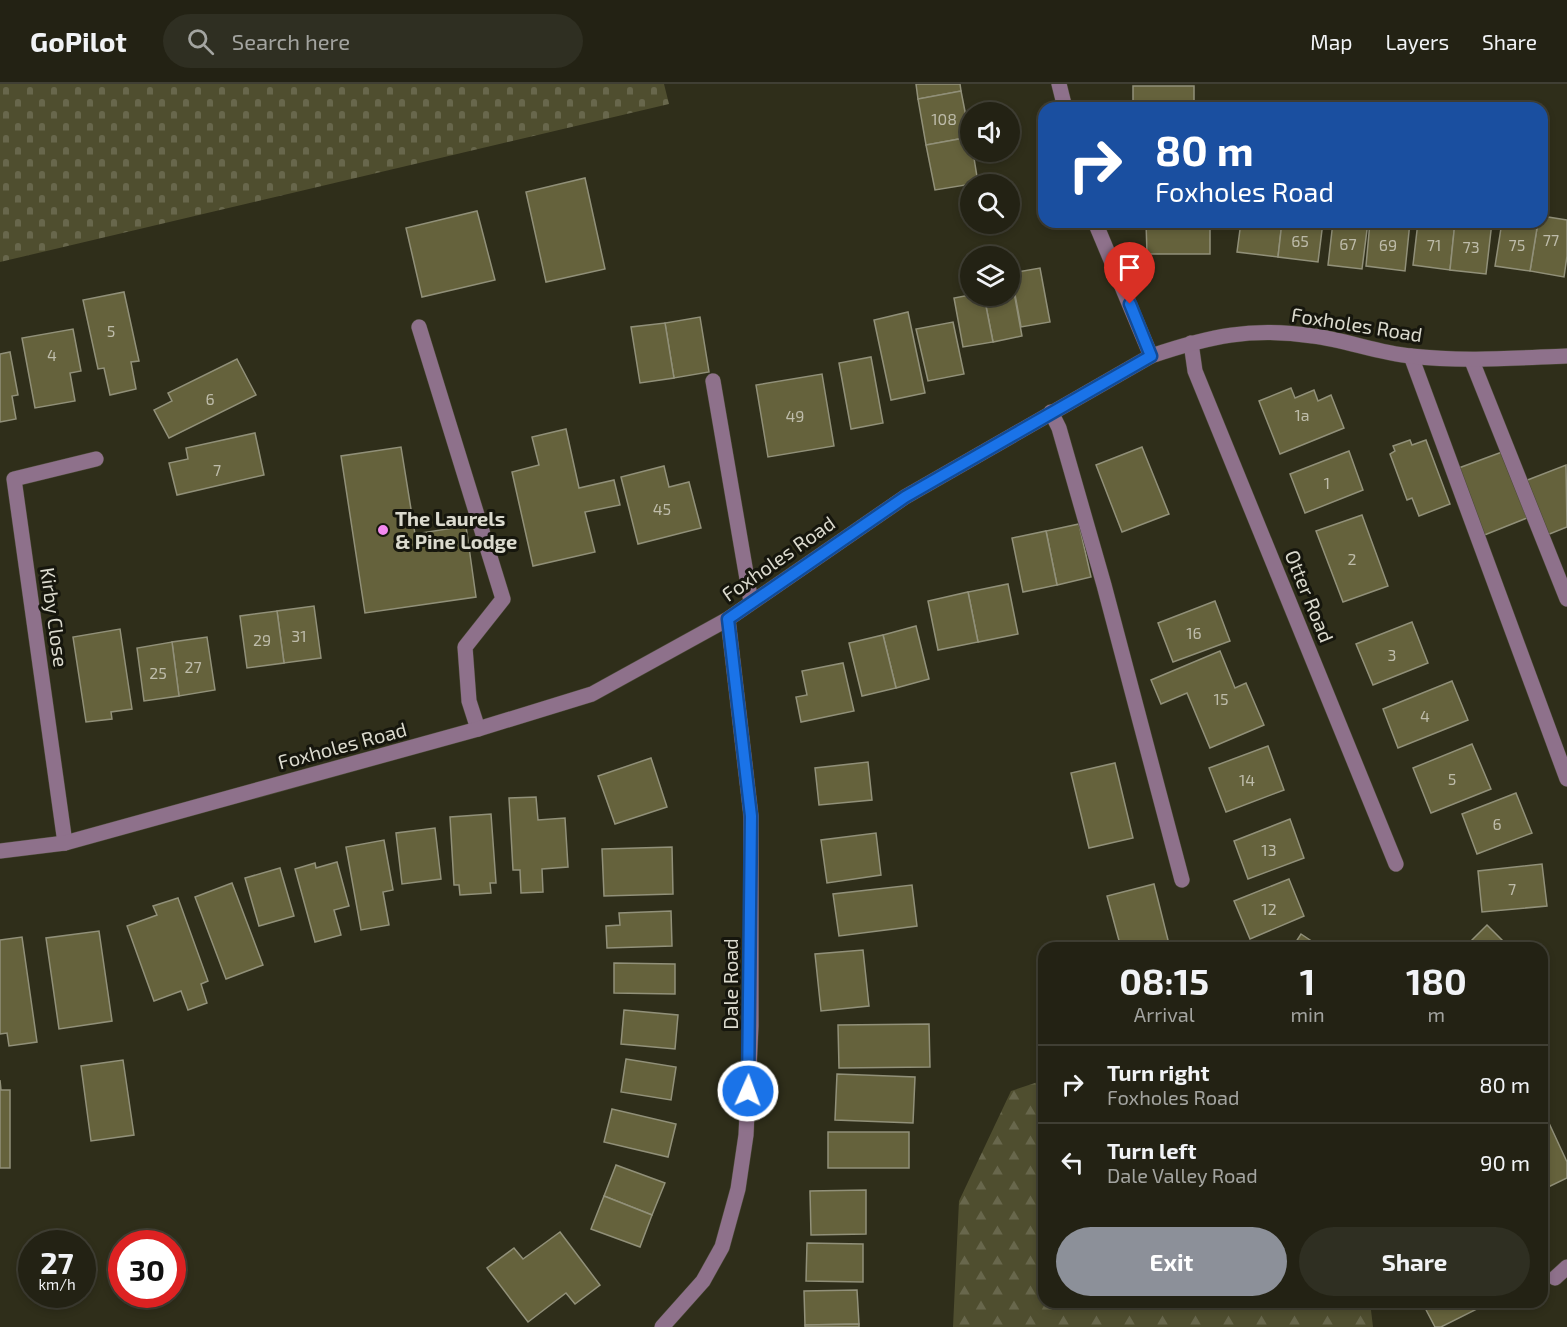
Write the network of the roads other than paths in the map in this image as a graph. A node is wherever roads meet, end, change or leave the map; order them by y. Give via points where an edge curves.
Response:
1 (1059, 84) edge
2 (1064, 102) edge
3 (1098, 228) edge
4 (419, 327) dead end
5 (1191, 343) junction
6 (1151, 356) junction
7 (1411, 356) junction
8 (1567, 356) edge
9 (1472, 361) junction
10 (712, 381) dead end
11 (1050, 412) junction
12 (96, 459) dead end
13 (1567, 599) edge
14 (750, 602) junction
15 (728, 619) junction
16 (478, 729) junction
17 (1567, 779) edge
18 (65, 843) junction
19 (0, 851) edge
20 (1396, 864) dead end
21 (1182, 880) dead end
22 (1567, 1267) edge
23 (1555, 1278) dead end
24 (662, 1327) edge

1 - 2 street
3 - 6 street
4 - 16 street via 502,599 465,647 469,701
5 - 6 street, Foxholes Road
5 - 7 street, Foxholes Road via 1247,331 1313,336
5 - 20 street, Otter Road via 1195,371
6 - 11 street, Foxholes Road
7 - 9 street, Foxholes Road
7 - 17 street
8 - 9 street, Foxholes Road
9 - 13 street
10 - 14 street
11 - 14 street, Foxholes Road via 905,497
11 - 21 street via 1059,428 1101,574
12 - 18 street, Kirby Close via 14,479
14 - 15 street, Foxholes Road
15 - 16 street, Foxholes Road via 592,694
15 - 24 street, Dale Road via 751,816 751,1026 746,1135 738,1189 722,1247 703,1281
16 - 18 street, Foxholes Road
18 - 19 street, Foxholes Road
22 - 23 street

